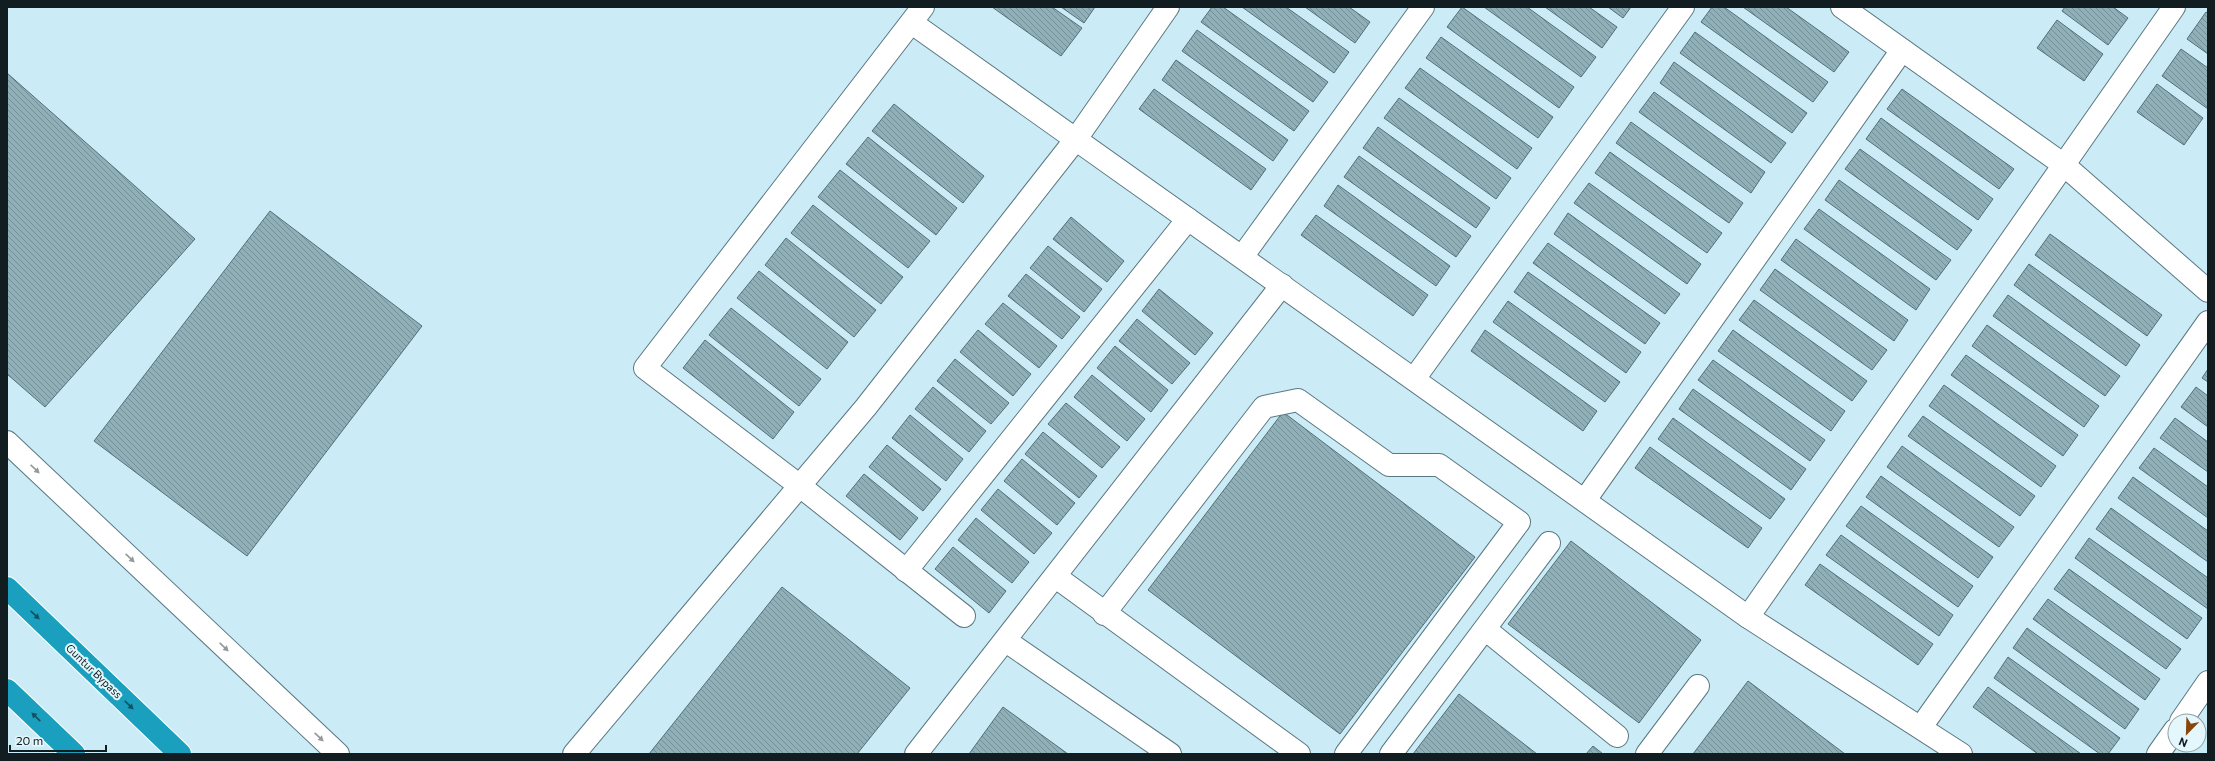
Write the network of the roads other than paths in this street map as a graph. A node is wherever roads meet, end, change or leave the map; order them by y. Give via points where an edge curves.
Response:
1 (1168, 7) edge
2 (1423, 7) edge
3 (1683, 7) edge
4 (1842, 7) edge
5 (2174, 7) edge
6 (918, 15) edge
7 (1902, 50) junction
8 (1076, 139) junction
9 (2064, 165) junction
10 (1188, 219) junction
11 (1242, 257) junction
12 (1282, 286) junction
13 (2208, 291) edge
14 (2208, 322) edge
15 (1414, 379) junction
16 (7, 442) edge
17 (800, 486) junction
18 (1585, 500) junction
19 (1550, 543) dead end
20 (906, 570) junction
21 (1056, 577) junction
22 (7, 588) edge
23 (1104, 614) junction
24 (964, 616) dead end
25 (1748, 617) junction
26 (1485, 630) junction
27 (1006, 641) junction
28 (2208, 682) edge
29 (1698, 686) dead end
30 (7, 690) edge
31 (2187, 713) edge
32 (1921, 727) junction
33 (1617, 736) dead end
34 (2167, 741) edge
35 (74, 754) edge
36 (180, 754) edge
37 (338, 754) edge
38 (574, 754) edge
39 (916, 754) edge
40 (1170, 754) edge
41 (1299, 754) edge
42 (1346, 754) edge
43 (1391, 754) edge
44 (1647, 754) edge
45 (1961, 754) edge
46 (2158, 754) edge

1 - 8 street
2 - 11 street
3 - 15 street
4 - 7 street
5 - 9 street
6 - 8 street
6 - 17 street via 645,368
7 - 9 street
7 - 18 street
8 - 10 street
8 - 17 street via 866,407
9 - 13 street
9 - 25 street
10 - 11 street
10 - 20 street
11 - 12 street
12 - 15 street
12 - 21 street
14 - 32 street
15 - 18 street
16 -> 37 street
17 - 20 street
17 - 38 street
18 - 25 street
19 - 26 street
20 - 24 street
21 - 23 street
21 - 27 street
22 -> 36 highway, Guntur Bypass
23 - 41 street
23 - 42 street via 1264,406 1298,400 1389,465 1439,465 1519,522
25 - 32 street
26 - 33 street
26 - 43 street
27 - 39 street
27 - 40 street
28 - 31 street
29 - 44 street
35 -> 30 highway
32 - 45 street
34 - 46 street

